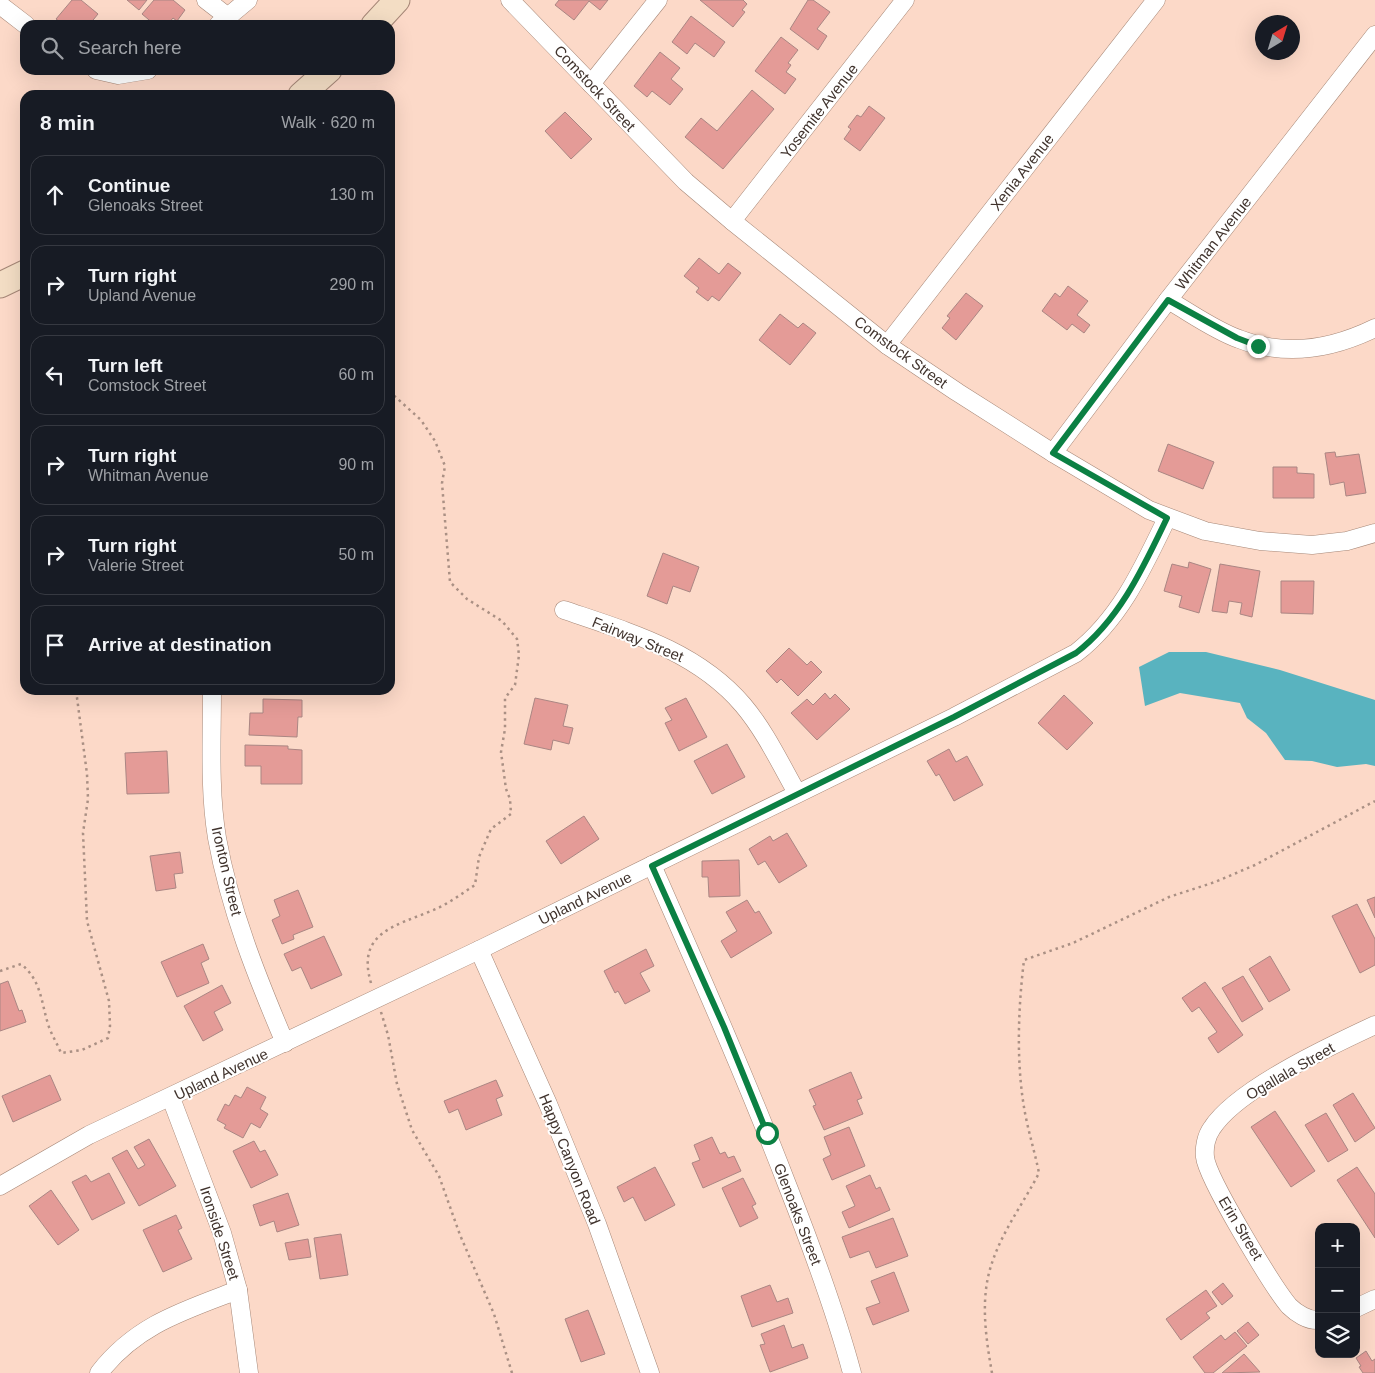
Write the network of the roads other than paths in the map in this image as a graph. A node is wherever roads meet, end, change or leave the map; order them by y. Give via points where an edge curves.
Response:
1 (206, 0) edge
2 (248, 0) edge
3 (398, 0) edge
4 (510, 0) edge
5 (658, 0) edge
6 (905, 0) edge
7 (1156, 0) edge
8 (0, 5) edge
9 (20, 20) edge
10 (222, 20) edge
11 (224, 20) edge
12 (379, 20) edge
13 (1375, 35) edge
14 (323, 75) edge
15 (591, 84) junction
16 (307, 90) edge
17 (732, 222) junction
18 (20, 275) edge
19 (0, 285) edge
20 (1168, 300) junction
21 (1375, 328) edge
22 (887, 345) junction
23 (1053, 453) junction
24 (1167, 518) junction
25 (1375, 533) edge
26 (564, 610) dead end
27 (212, 695) edge
28 (796, 793) junction
29 (652, 866) junction
30 (479, 950) junction
31 (1375, 1025) edge
32 (285, 1043) junction
33 (171, 1098) junction
34 (1212, 1128) joint
35 (2, 1179) edge
36 (238, 1290) junction
37 (1375, 1299) edge
38 (1360, 1306) edge
39 (1311, 1319) edge
40 (99, 1373) edge
41 (248, 1373) edge
42 (650, 1373) edge
43 (852, 1373) edge

1 - 10 street
2 - 11 street
3 - 12 main road
4 - 15 street, Comstock Street
5 - 15 street
6 - 17 street, Yosemite Avenue
7 - 22 street, Xenia Avenue
8 - 9 street
13 - 20 street, Whitman Avenue
14 - 16 main road
15 - 17 street, Comstock Street via 686,182
17 - 22 street, Comstock Street
18 - 19 main road
20 - 21 street via 1237,338 1276,349 1311,349 1349,341
20 - 23 street, Whitman Avenue
22 - 23 street, Comstock Street
23 - 24 street, Comstock Street
24 - 25 street, Comstock Street via 1205,531 1312,546
24 - 28 street, Upland Avenue via 1124,600 1092,641 1076,653 954,717
26 - 28 street, Fairway Street via 675,651 706,671 743,704 763,732
27 - 32 street, Ironton Street via 211,774 217,837 230,898
28 - 29 street, Upland Avenue
29 - 30 street, Upland Avenue
29 - 43 street, Glenoaks Street via 767,1133 810,1244
30 - 32 street, Upland Avenue via 374,991
30 - 42 street, Happy Canyon Road via 597,1224
31 - 34 street, Ogallala Street via 1326,1048 1254,1090 1229,1108
32 - 33 street, Upland Avenue
33 - 35 street, Upland Avenue
33 - 36 street, Ironside Street via 222,1233
34 - 39 street, Erin Street via 1206,1140 1205,1158 1213,1182 1289,1306
36 - 40 street via 165,1318 141,1332 114,1354
36 - 41 street, Ironside Street
37 - 38 street

